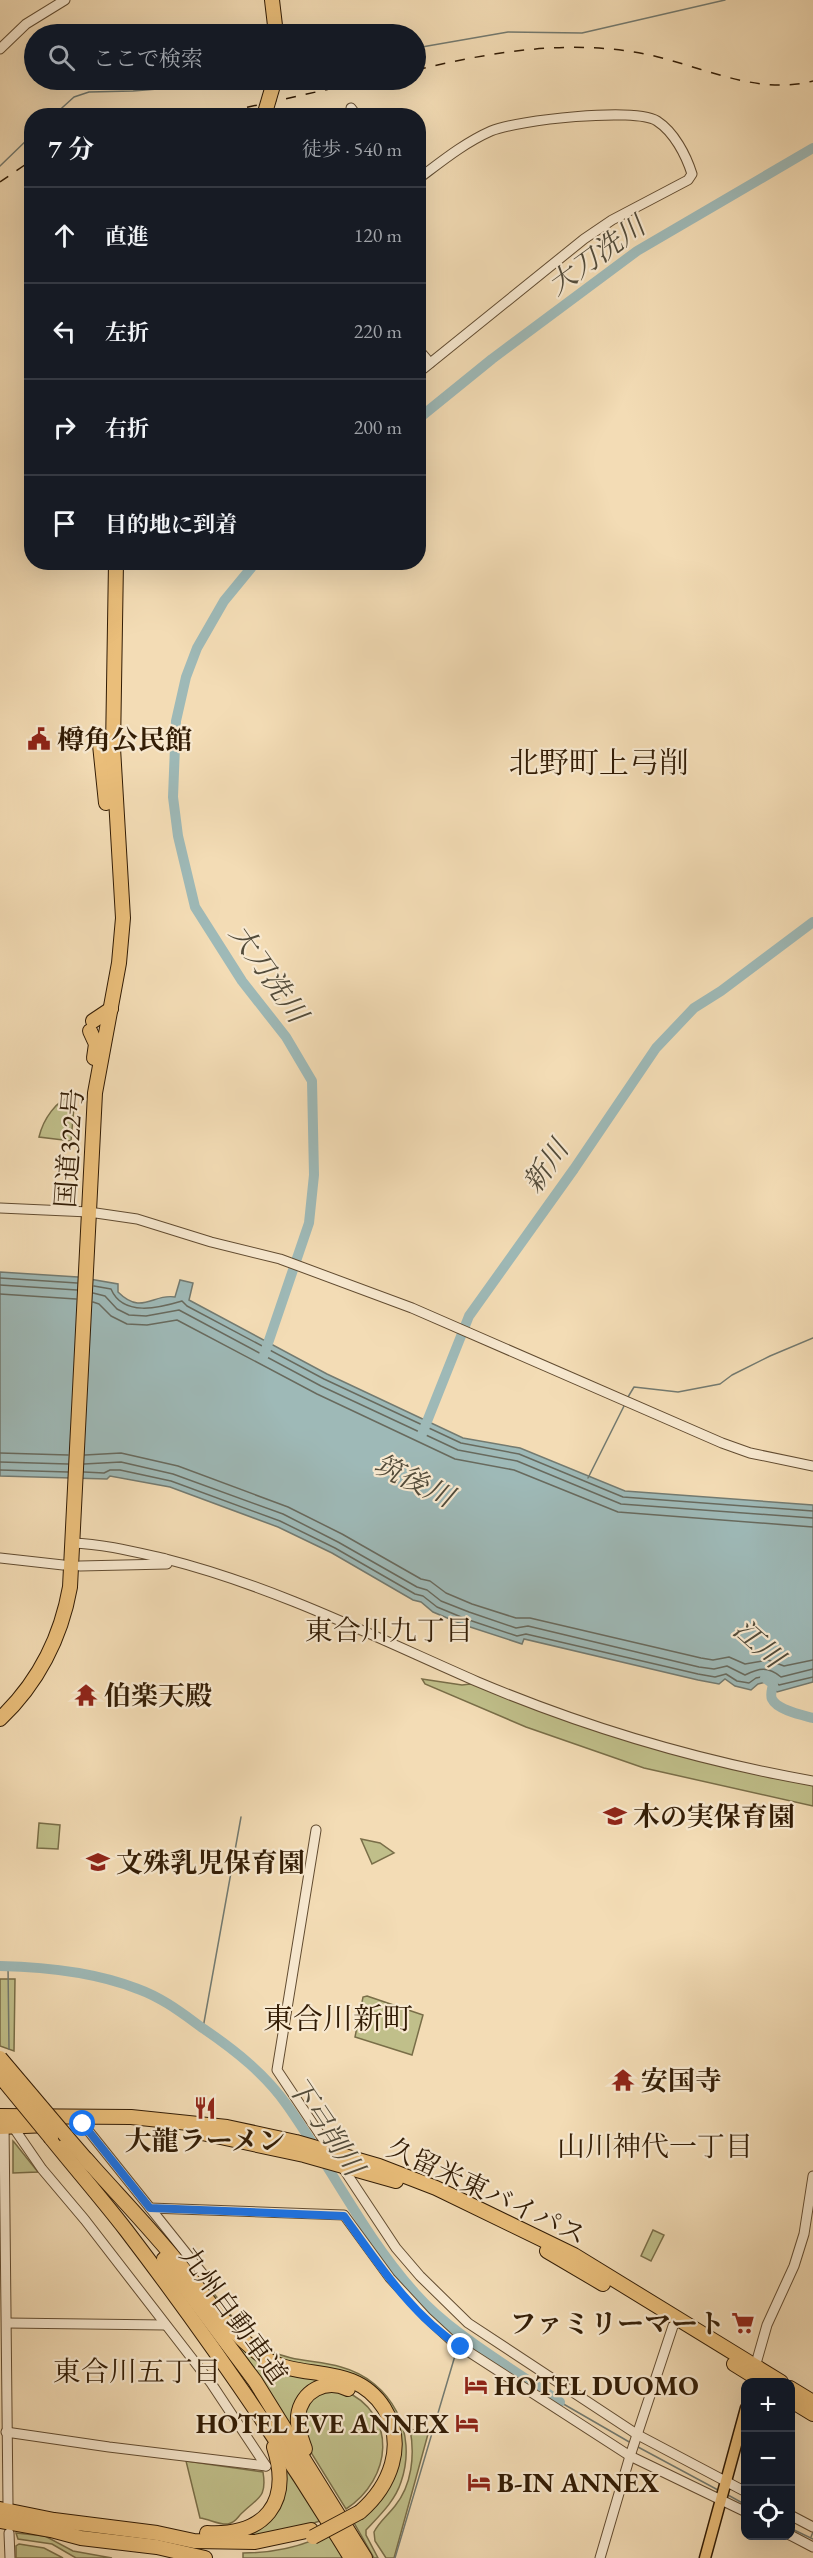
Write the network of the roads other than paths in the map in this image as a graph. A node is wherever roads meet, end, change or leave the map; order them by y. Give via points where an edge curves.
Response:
1 (65, 0) edge
2 (272, 0) edge
3 (26, 24) edge
4 (275, 24) edge
5 (24, 26) edge
6 (0, 49) edge
7 (271, 90) edge
8 (266, 108) edge
9 (426, 173) edge
10 (426, 358) edge
11 (430, 363) junction
12 (426, 366) edge
13 (116, 570) edge
14 (99, 735) dead end
15 (124, 748) dead end
16 (116, 821) junction
17 (117, 976) junction
18 (111, 1009) junction
19 (96, 1088) junction
20 (0, 1208) edge
21 (88, 1217) junction
22 (813, 1466) edge
23 (72, 1540) junction
24 (0, 1558) edge
25 (180, 1563) junction
26 (63, 1565) dead end
27 (80, 1566) dead end
28 (0, 1719) edge
29 (813, 1781) edge
30 (316, 1830) dead end
31 (0, 2058) edge
32 (0, 2076) edge
33 (4, 2122) edge
34 (83, 2124) junction
35 (332, 2152) junction
36 (86, 2159) junction
37 (340, 2165) junction
38 (813, 2176) edge
39 (150, 2208) junction
40 (3, 2284) edge
41 (214, 2288) dead end
42 (7, 2323) junction
43 (165, 2325) junction
44 (673, 2326) junction
45 (756, 2377) edge
46 (795, 2391) edge
47 (813, 2402) edge
48 (795, 2403) edge
49 (813, 2414) edge
50 (741, 2426) edge
51 (269, 2431) junction
52 (6, 2432) junction
53 (638, 2435) junction
54 (630, 2456) junction
55 (316, 2476) junction
56 (725, 2483) junction
57 (741, 2490) edge
58 (720, 2500) junction
59 (4, 2506) edge
60 (357, 2510) junction
61 (741, 2510) edge
62 (0, 2516) edge
63 (795, 2518) edge
64 (0, 2521) edge
65 (52, 2525) junction
66 (813, 2527) edge
67 (5, 2531) edge
68 (795, 2538) edge
69 (157, 2540) junction
70 (813, 2547) edge
71 (10, 2558) edge
72 (205, 2558) edge
73 (351, 2558) edge
74 (365, 2558) edge
75 (600, 2558) edge
76 (705, 2558) edge

1 - 3 street
2 - 4 highway
5 - 6 street
7 - 8 highway, bridge
9 - 11 street via 457,149 493,130 527,122 633,114 656,120 674,136 692,174 688,180 584,239
10 - 11 street
11 - 12 street
13 - 16 highway, 国道322号
14 - 16 highway via 106,802
15 - 16 highway via 121,805
16 - 17 highway, 国道322号 via 123,918
17 - 18 highway, 国道322号
17 - 19 highway via 120,994 115,1036 104,1082
18 - 19 highway, 国道322号
18 - 19 highway via 91,1026 96,1044
19 - 21 highway, 国道322号
20 - 21 street
21 - 22 street via 137,1219 310,1269 422,1312 722,1443
21 - 23 highway, 国道322号
23 - 25 street
23 - 28 highway, 国道322号 via 70,1587 62,1624 36,1675 19,1701
24 - 26 street
25 - 27 street
25 - 29 street via 241,1580 543,1708 669,1748
30 - 35 street via 277,2070
31 - 36 highway, 九州自動車道, bridge
32 - 51 highway, 九州自動車道, bridge via 132,2238
33 - 34 highway, 久留米東バイパス
33 - 35 highway, 久留米東バイパス via 131,2117 226,2127
33 - 40 street
33 - 43 street
34 - 37 highway, 久留米東バイパス via 165,2128 222,2136
34 - 39 street
35 - 37 street
35 - 45 highway, 久留米東バイパス via 436,2188 574,2255
36 - 55 highway, 九州自動車道 via 255,2381
36 - 60 highway via 228,2325 252,2347 280,2365 356,2383 379,2401 390,2420 395,2456 381,2490
37 - 44 highway, 久留米東バイパス via 402,2183 526,2238
37 - 53 street via 396,2248 468,2323
38 - 45 street via 804,2234 767,2325
39 - 41 street
39 - 54 street via 344,2216 390,2278 452,2341
40 - 42 street
42 - 43 street
42 - 52 street
43 - 52 street via 211,2383 266,2466
44 - 45 highway, 久留米東バイパス
44 - 53 street
46 - 47 highway
48 - 49 highway
50 - 56 main road
51 - 69 highway via 279,2463 280,2483 274,2505 263,2519 234,2532
51 - 73 highway, 九州自動車道
52 - 59 street
53 - 54 street
53 - 56 street
54 - 58 street
54 - 75 street
55 - 60 highway via 300,2433 298,2413 310,2392 325,2385 338,2385 369,2402 379,2416 386,2440 387,2456 381,2477
55 - 74 highway, 九州自動車道
56 - 57 street
56 - 58 main road
58 - 61 street
58 - 76 main road
59 - 65 highway
60 - 69 highway, bridge via 279,2546 239,2549
62 - 65 highway
63 - 66 street
64 - 65 highway
65 - 67 highway
65 - 69 highway
67 - 71 street
68 - 70 street
69 - 72 highway

